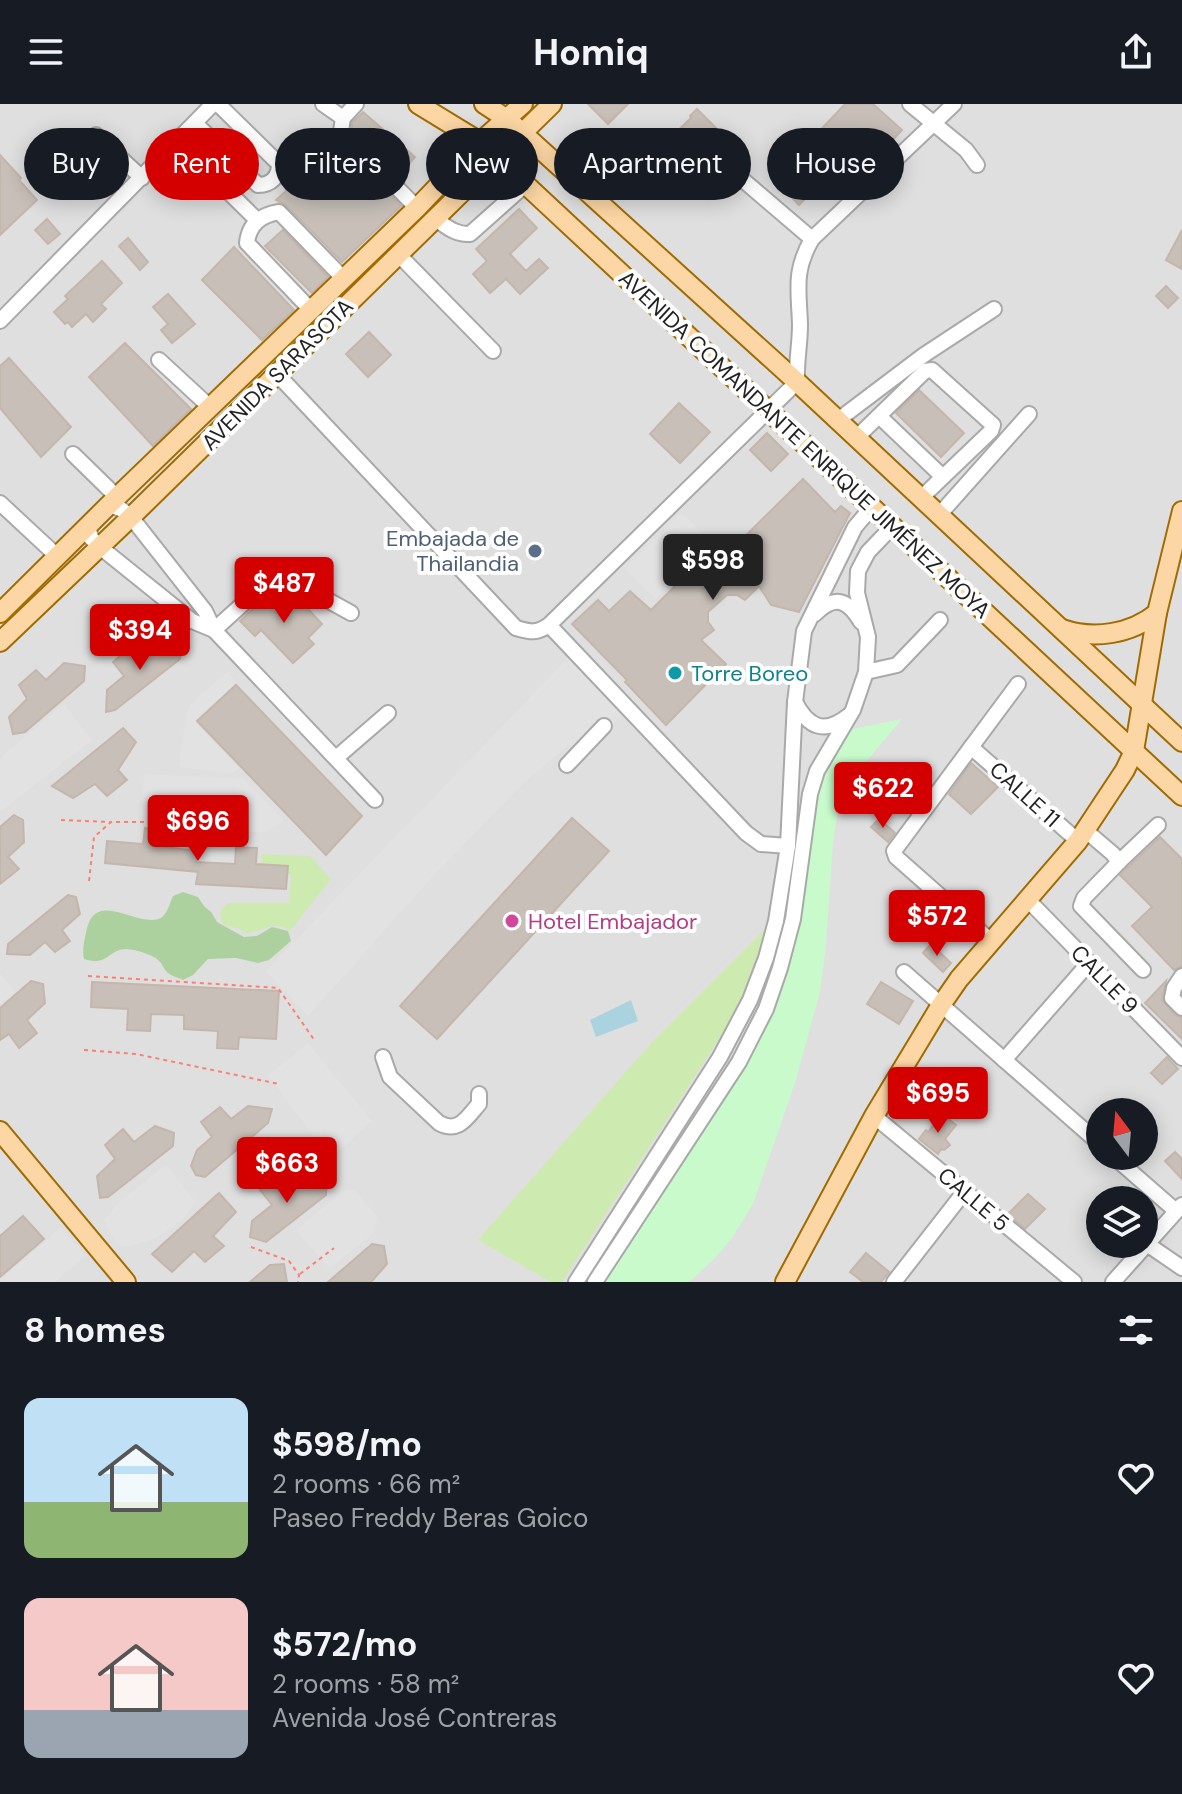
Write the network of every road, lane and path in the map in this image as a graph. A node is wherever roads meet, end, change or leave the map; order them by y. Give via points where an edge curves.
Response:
1 (216, 104) edge
2 (323, 104) edge
3 (356, 104) edge
4 (418, 104) edge
5 (484, 104) edge
6 (523, 104) edge
7 (552, 104) edge
8 (910, 104) edge
9 (954, 104) edge
10 (343, 118) junction
11 (507, 119) junction
12 (195, 123) junction
13 (932, 124) junction
14 (190, 128) edge
15 (457, 128) edge
16 (496, 128) edge
17 (517, 128) edge
18 (527, 128) edge
19 (538, 147) edge
20 (977, 165) dead end
21 (129, 166) edge
22 (145, 175) edge
23 (142, 178) junction
24 (751, 187) edge
25 (538, 197) edge
26 (426, 199) edge
27 (237, 200) edge
28 (452, 200) edge
29 (508, 200) edge
30 (417, 208) junction
31 (434, 218) junction
32 (257, 220) junction
33 (812, 239) junction
34 (398, 254) junction
35 (343, 278) junction
36 (994, 309) dead end
37 (311, 310) junction
38 (0, 321) edge
39 (493, 351) dead end
40 (159, 360) dead end
41 (277, 374) junction
42 (797, 382) junction
43 (211, 408) junction
44 (769, 410) junction
45 (1029, 414) dead end
46 (879, 416) junction
47 (838, 420) junction
48 (856, 438) junction
49 (73, 454) dead end
50 (943, 477) junction
51 (921, 498) junction
52 (113, 501) junction
53 (0, 503) edge
54 (872, 507) junction
55 (1182, 511) edge
56 (939, 515) junction
57 (131, 517) junction
58 (88, 526) junction
59 (893, 526) junction
60 (1180, 532) edge
61 (100, 547) junction
62 (57, 556) junction
63 (0, 613) edge
64 (351, 613) dead end
65 (1157, 613) junction
66 (940, 620) dead end
67 (549, 625) junction
68 (1061, 629) junction
69 (214, 630) junction
70 (804, 631) junction
71 (868, 637) junction
72 (0, 642) edge
73 (866, 672) junction
74 (1018, 684) dead end
75 (795, 702) junction
76 (1142, 705) junction
77 (853, 710) junction
78 (388, 713) dead end
79 (604, 726) dead end
80 (1182, 742) edge
81 (971, 747) junction
82 (1134, 751) junction
83 (336, 758) junction
84 (567, 765) dead end
85 (1182, 796) edge
86 (375, 800) dead end
87 (61, 820) dead end
88 (111, 822) junction
89 (144, 822) dead end
90 (1158, 825) dead end
91 (1081, 836) junction
92 (788, 846) junction
93 (1119, 862) junction
94 (89, 881) dead end
95 (1028, 900) junction
96 (991, 941) junction
97 (1089, 963) junction
98 (1143, 970) dead end
99 (904, 972) dead end
100 (88, 976) dead end
101 (1182, 976) edge
102 (941, 1005) junction
103 (1182, 1008) edge
104 (315, 1041) dead end
105 (84, 1050) dead end
106 (383, 1057) dead end
107 (1182, 1058) edge
108 (1004, 1060) junction
109 (279, 1084) dead end
110 (479, 1094) dead end
111 (874, 1116) junction
112 (0, 1131) edge
113 (1086, 1132) edge
114 (1131, 1170) edge
115 (965, 1191) junction
116 (1179, 1208) edge
117 (1158, 1232) edge
118 (251, 1247) dead end
119 (334, 1248) dead end
120 (1158, 1252) edge
121 (1134, 1258) edge
122 (1182, 1268) edge
123 (299, 1275) junction
124 (126, 1282) edge
125 (298, 1282) edge
126 (576, 1282) edge
127 (595, 1282) edge
128 (785, 1282) edge
129 (894, 1282) edge
130 (1074, 1282) edge
131 (1113, 1282) edge

1 - 12 street
1 - 12 street via 279,164 274,180 258,185
2 - 10 street
3 - 10 street
4 - 15 main road, AVENIDA COMANDANTE ENRIQUE JIMÉNEZ MOYA
5 - 11 main road, AVENIDA COMANDANTE ENRIQUE JIMÉNEZ MOYA
6 - 11 main road, AVENIDA SARASOTA
7 - 18 main road, AVENIDA SARASOTA
8 - 13 street
9 - 13 street
10 - 30 street via 341,131
11 - 16 main road, AVENIDA SARASOTA
11 - 17 main road, AVENIDA COMANDANTE ENRIQUE JIMÉNEZ MOYA
12 - 14 street
13 - 20 street
13 - 33 street
19 - 42 main road, AVENIDA COMANDANTE ENRIQUE JIMÉNEZ MOYA
21 - 23 street
22 - 23 street
23 - 38 street
24 - 33 street
25 - 44 main road, AVENIDA COMANDANTE ENRIQUE JIMÉNEZ MOYA
26 - 30 main road, AVENIDA SARASOTA
27 - 32 street
28 - 31 main road, AVENIDA SARASOTA
29 - 31 street via 470,234 455,232
30 - 35 main road, AVENIDA SARASOTA
31 - 34 main road, AVENIDA SARASOTA
32 - 35 street via 279,212
32 - 37 street via 247,243
33 - 42 street via 799,271
34 - 39 street
34 - 41 main road, AVENIDA SARASOTA
35 - 37 main road, AVENIDA SARASOTA
36 - 47 street
37 - 43 main road, AVENIDA SARASOTA
40 - 43 street
41 - 57 main road, AVENIDA SARASOTA
41 - 67 street via 516,628 531,633
42 - 44 street
42 - 47 main road, AVENIDA COMANDANTE ENRIQUE JIMÉNEZ MOYA
43 - 52 main road, AVENIDA SARASOTA
44 - 54 main road, AVENIDA COMANDANTE ENRIQUE JIMÉNEZ MOYA
44 - 67 street
45 - 56 street
46 - 48 street
46 - 50 street
46 - 50 street via 932,370 993,425
47 - 48 main road, AVENIDA COMANDANTE ENRIQUE JIMÉNEZ MOYA
48 - 51 main road, AVENIDA COMANDANTE ENRIQUE JIMÉNEZ MOYA
49 - 52 street
50 - 51 street
51 - 56 main road, AVENIDA COMANDANTE ENRIQUE JIMÉNEZ MOYA
52 - 57 street
52 - 58 main road, AVENIDA SARASOTA
53 - 62 street
54 - 59 main road, AVENIDA COMANDANTE ENRIQUE JIMÉNEZ MOYA
54 - 70 street via 855,527
55 - 60 main road
56 - 68 main road, AVENIDA COMANDANTE ENRIQUE JIMÉNEZ MOYA
57 - 61 main road, AVENIDA SARASOTA
57 - 69 street
58 - 61 street
58 - 62 main road, AVENIDA SARASOTA
59 - 71 street via 858,571 857,593
59 - 82 main road, AVENIDA COMANDANTE ENRIQUE JIMÉNEZ MOYA
60 - 65 main road
61 - 69 street via 192,621
61 - 72 main road, AVENIDA SARASOTA
62 - 63 main road, AVENIDA SARASOTA
64 - 69 street via 302,586 277,587 255,593
65 - 68 main road via 1110,633 1078,635
65 - 76 main road
66 - 73 street via 897,665
67 - 92 street via 746,833 761,844
68 - 76 main road, AVENIDA COMANDANTE ENRIQUE JIMÉNEZ MOYA
69 - 83 street
70 - 71 street via 824,606 840,602 852,608
70 - 75 street
71 - 73 street
73 - 77 street
74 - 81 street
75 - 77 street via 808,722 822,727 838,723
75 - 92 street
76 - 80 main road, AVENIDA COMANDANTE ENRIQUE JIMÉNEZ MOYA
76 - 82 main road
77 - 127 street via 817,771 810,794 793,919 766,1009 739,1062
78 - 83 street
79 - 84 street
81 - 91 street, CALLE 11
81 - 96 street via 894,854
82 - 85 main road, AVENIDA COMANDANTE ENRIQUE JIMÉNEZ MOYA
82 - 91 main road
83 - 86 street
87 - 88 path
88 - 89 path
88 - 94 path via 94,837
90 - 93 street
91 - 93 street, CALLE 11
91 - 95 main road
92 - 126 street via 776,921 750,1000 720,1057
93 - 98 street via 1081,906
95 - 96 main road
95 - 97 street, CALLE 9
96 - 102 main road
97 - 107 street, CALLE 9
97 - 108 street
99 - 102 street
100 - 104 path via 278,988
101 - 103 street via 1172,998
102 - 108 street
102 - 111 main road
105 - 109 path via 136,1054
106 - 110 street via 390,1077 447,1127 461,1123 479,1104
108 - 113 street
111 - 115 street, CALLE 5
111 - 128 main road
112 - 124 main road
114 - 116 street
115 - 129 street
115 - 130 street, CALLE 5
116 - 117 street
118 - 123 path via 289,1261
119 - 123 path
120 - 122 street
121 - 131 street
123 - 125 path

